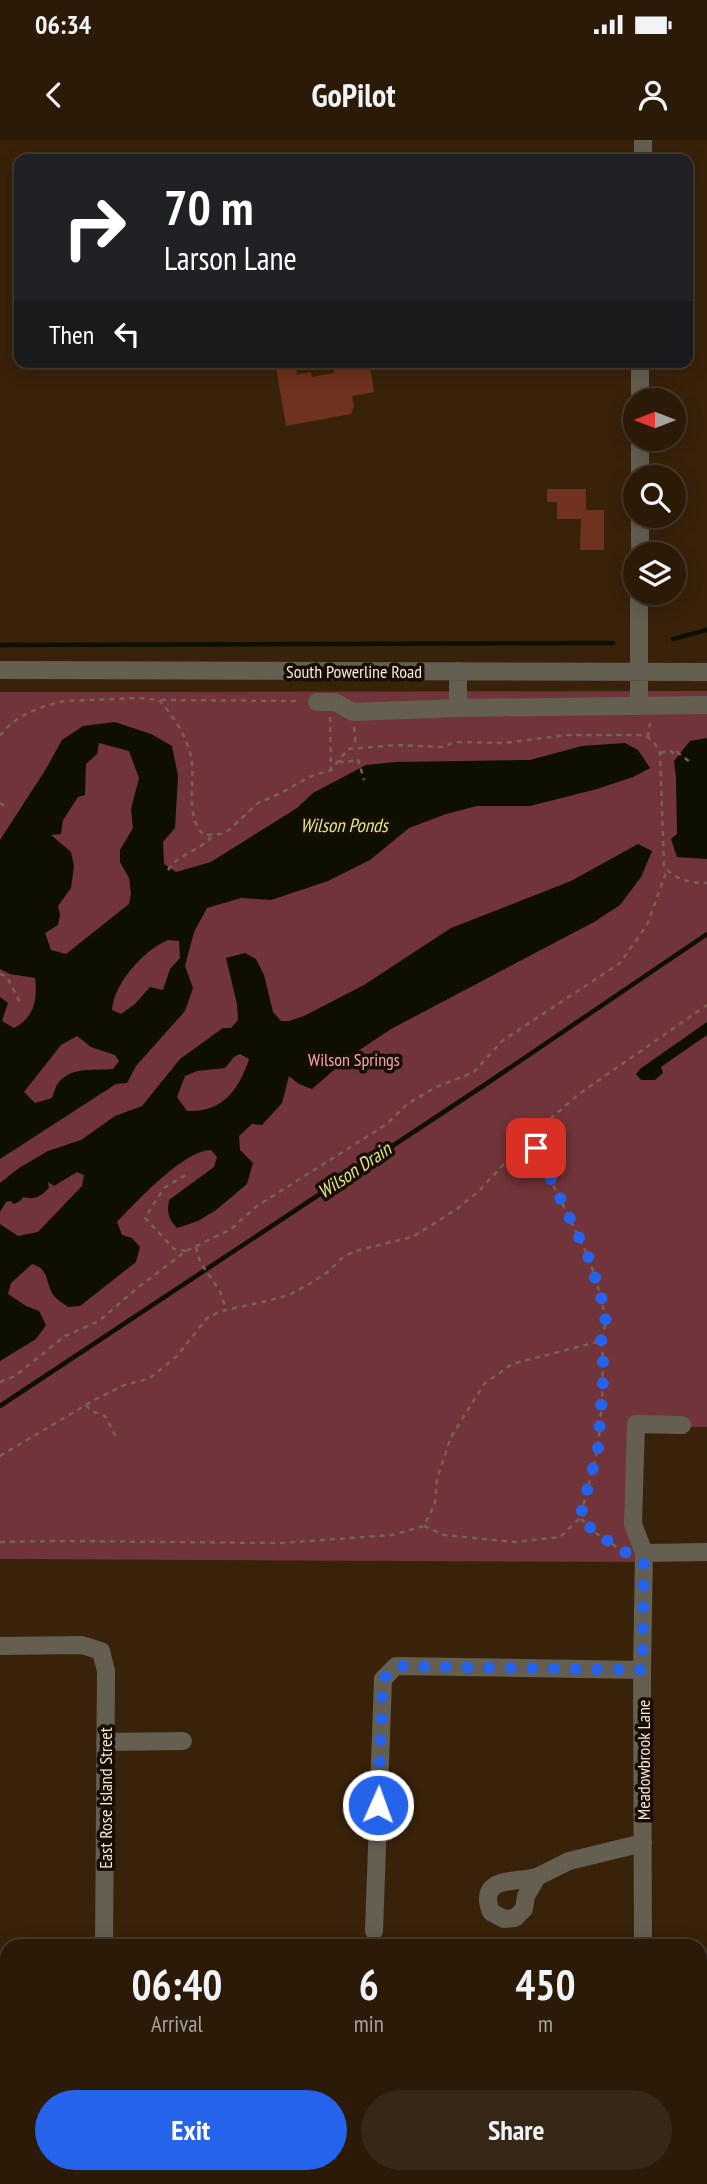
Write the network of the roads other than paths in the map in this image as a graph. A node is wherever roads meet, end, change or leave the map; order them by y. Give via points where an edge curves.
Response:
1 (640, 368) edge
2 (640, 388) edge
3 (639, 605) edge
4 (0, 670) edge
5 (458, 671) junction
6 (639, 671) junction
7 (707, 672) edge
8 (317, 702) road end
9 (707, 705) edge
10 (639, 706) junction
11 (458, 708) junction
12 (682, 1425) dead end
13 (707, 1552) edge
14 (644, 1558) junction
15 (0, 1646) edge
16 (642, 1670) junction
17 (183, 1741) dead end
18 (105, 1742) junction
19 (643, 1843) junction
20 (537, 1877) dead end
21 (374, 1931) dead end
22 (104, 1939) edge
23 (643, 1939) edge

1 - 2 street
3 - 6 street
4 - 5 street, South Powerline Road
5 - 6 street, South Powerline Road
5 - 11 street
6 - 7 street, South Powerline Road
6 - 10 street
8 - 11 street via 335,702 353,712
9 - 10 street
10 - 11 street
12 - 14 street, Meadowbrook Lane via 636,1424 633,1524
13 - 14 street
14 - 16 street, Meadowbrook Lane
15 - 18 street, East Rose Island Street via 82,1644 101,1651 106,1671
16 - 19 street, Meadowbrook Lane
16 - 21 street via 396,1666 383,1679
17 - 18 street
18 - 22 street, East Rose Island Street
19 - 20 street via 569,1861
19 - 23 street, Meadowbrook Lane

